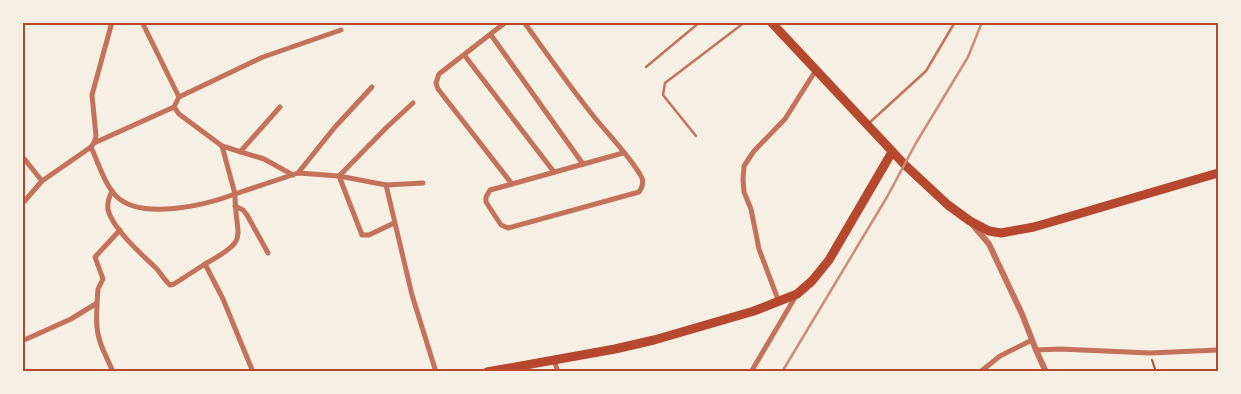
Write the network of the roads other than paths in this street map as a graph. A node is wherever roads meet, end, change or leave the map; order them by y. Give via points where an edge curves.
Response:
1 (112, 22) edge
2 (142, 22) edge
3 (506, 22) edge
4 (524, 22) edge
5 (700, 22) edge
6 (744, 22) edge
7 (771, 22) edge
8 (955, 22) edge
9 (341, 30) dead end
10 (491, 35) junction
11 (465, 56) junction
12 (646, 68) dead end
13 (816, 70) junction
14 (372, 87) dead end
15 (179, 97) junction
16 (413, 103) dead end
17 (280, 106) dead end
18 (174, 107) junction
19 (867, 125) junction
20 (696, 136) dead end
21 (92, 145) junction
22 (222, 146) junction
23 (240, 152) junction
24 (892, 152) junction
25 (623, 153) junction
26 (22, 156) edge
27 (583, 164) junction
28 (554, 172) junction
29 (1218, 173) edge
30 (296, 174) junction
31 (339, 176) junction
32 (42, 181) junction
33 (423, 184) dead end
34 (512, 184) junction
35 (386, 185) junction
36 (112, 191) junction
37 (236, 194) junction
38 (22, 204) edge
39 (236, 206) junction
40 (970, 221) junction
41 (394, 224) junction
42 (120, 230) junction
43 (268, 254) dead end
44 (205, 264) junction
45 (797, 294) junction
46 (779, 302) junction
47 (97, 303) junction
48 (1032, 340) junction
49 (22, 341) edge
50 (1036, 350) junction
51 (1218, 350) edge
52 (554, 360) junction
53 (502, 370) edge
54 (113, 372) edge
55 (253, 372) edge
56 (436, 372) edge
57 (487, 372) edge
58 (558, 372) edge
59 (750, 372) edge
60 (980, 372) edge
61 (1046, 372) edge

1 - 21 street via 92,95 96,136
2 - 15 street
3 - 10 street
4 - 25 street
5 - 12 lane
6 - 20 lane via 665,83 663,95
7 - 13 main road
8 - 19 lane via 926,71
9 - 15 street via 263,57
10 - 11 street
10 - 27 street
11 - 28 street
11 - 34 street via 439,74 438,89
13 - 19 main road
13 - 46 street via 785,119 744,166 744,192 759,249
14 - 30 street
15 - 18 street
16 - 31 street
17 - 23 street
18 - 21 street
18 - 22 street
19 - 24 main road
21 - 32 street
21 - 36 street
22 - 23 street
22 - 37 street
23 - 30 street
24 - 40 main road via 948,205
24 - 45 main road via 829,260
25 - 27 street
25 - 34 street via 641,177 639,192 514,227 504,227 486,202 486,197 490,190
26 - 32 street
27 - 28 street
28 - 34 street
29 - 40 main road via 1017,231 989,231
30 - 31 street
30 - 37 street
31 - 35 street
31 - 41 street via 362,235 369,236
32 - 38 street
33 - 35 street
35 - 41 street
36 - 37 street via 126,204 154,210 207,203
36 - 42 street via 109,212
37 - 39 street
39 - 43 street via 247,215
39 - 44 street via 239,232 234,246
40 - 48 street via 989,244
41 - 56 street
42 - 44 street via 170,285
42 - 47 street via 95,257 103,279
44 - 55 street
45 - 46 main road
45 - 59 street
46 - 52 main road via 654,340
47 - 49 street via 71,319
47 - 54 street via 96,328
48 - 50 street
48 - 60 street via 1000,356
50 - 51 street via 1150,353
50 - 61 street
52 - 53 main road
52 - 58 street
53 - 57 main road

